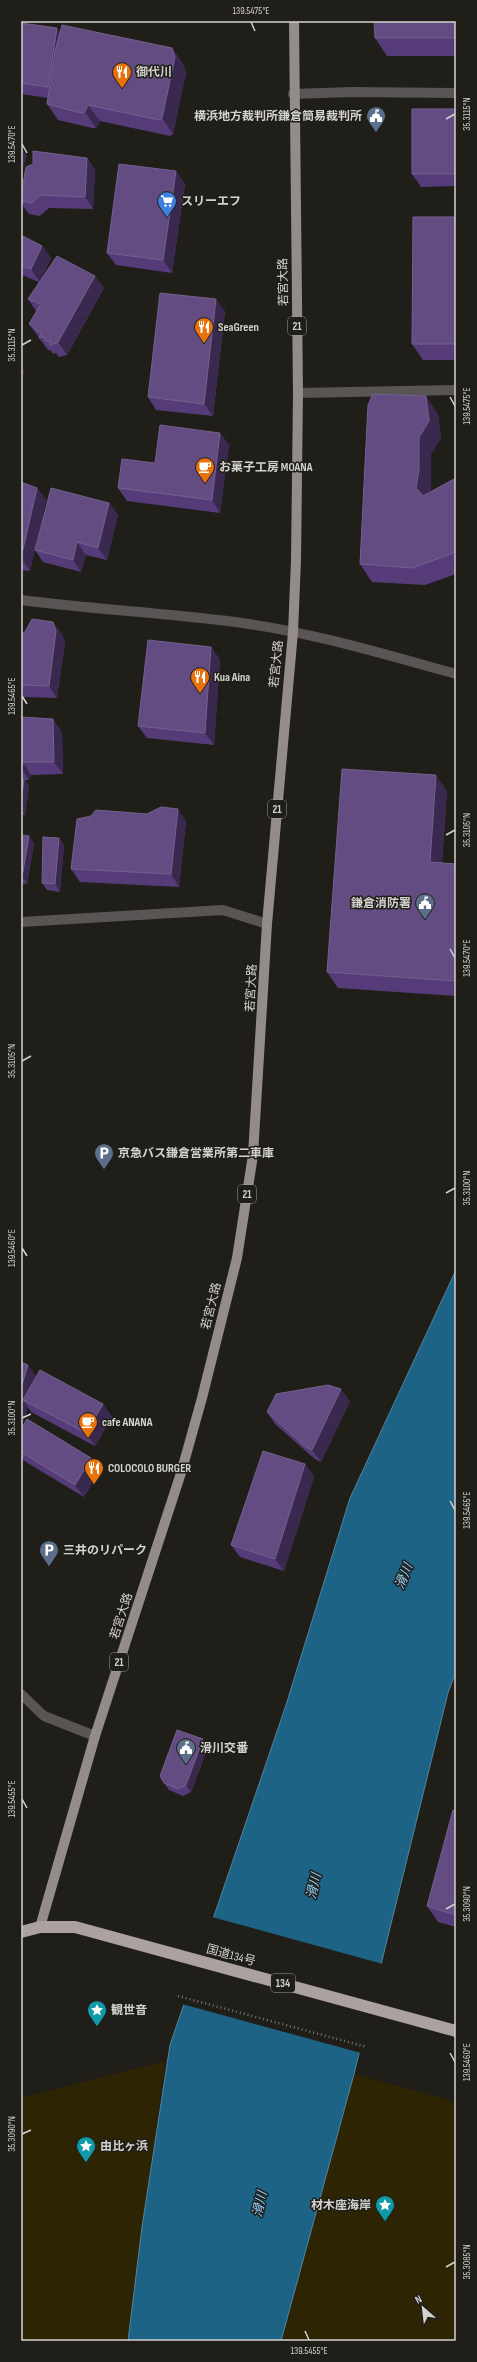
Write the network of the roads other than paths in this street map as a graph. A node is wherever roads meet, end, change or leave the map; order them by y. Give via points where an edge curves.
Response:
1 (294, 21) edge
2 (456, 93) edge
3 (293, 94) junction
4 (456, 390) edge
5 (298, 393) junction
6 (21, 600) edge
7 (293, 632) junction
8 (456, 674) edge
9 (21, 922) edge
10 (267, 924) junction
11 (21, 1694) edge
12 (95, 1736) junction
13 (40, 1927) junction
14 (21, 1932) edge
15 (456, 2031) edge

1 - 3 main road, 若宮大路 / 21
2 - 3 street
3 - 5 main road, 若宮大路 / 21
4 - 5 street
5 - 7 main road, 若宮大路 / 21
6 - 7 street via 235,622
7 - 8 street via 343,642
7 - 10 main road, 若宮大路 / 21
9 - 10 street via 223,910
10 - 12 main road, 若宮大路 / 21 via 253,1155 237,1258 181,1473
11 - 12 street via 44,1716
12 - 13 main road, 若宮大路 / 21
13 - 14 highway, 国道134号 / 134
13 - 15 highway, 国道134号 / 134 via 75,1927

